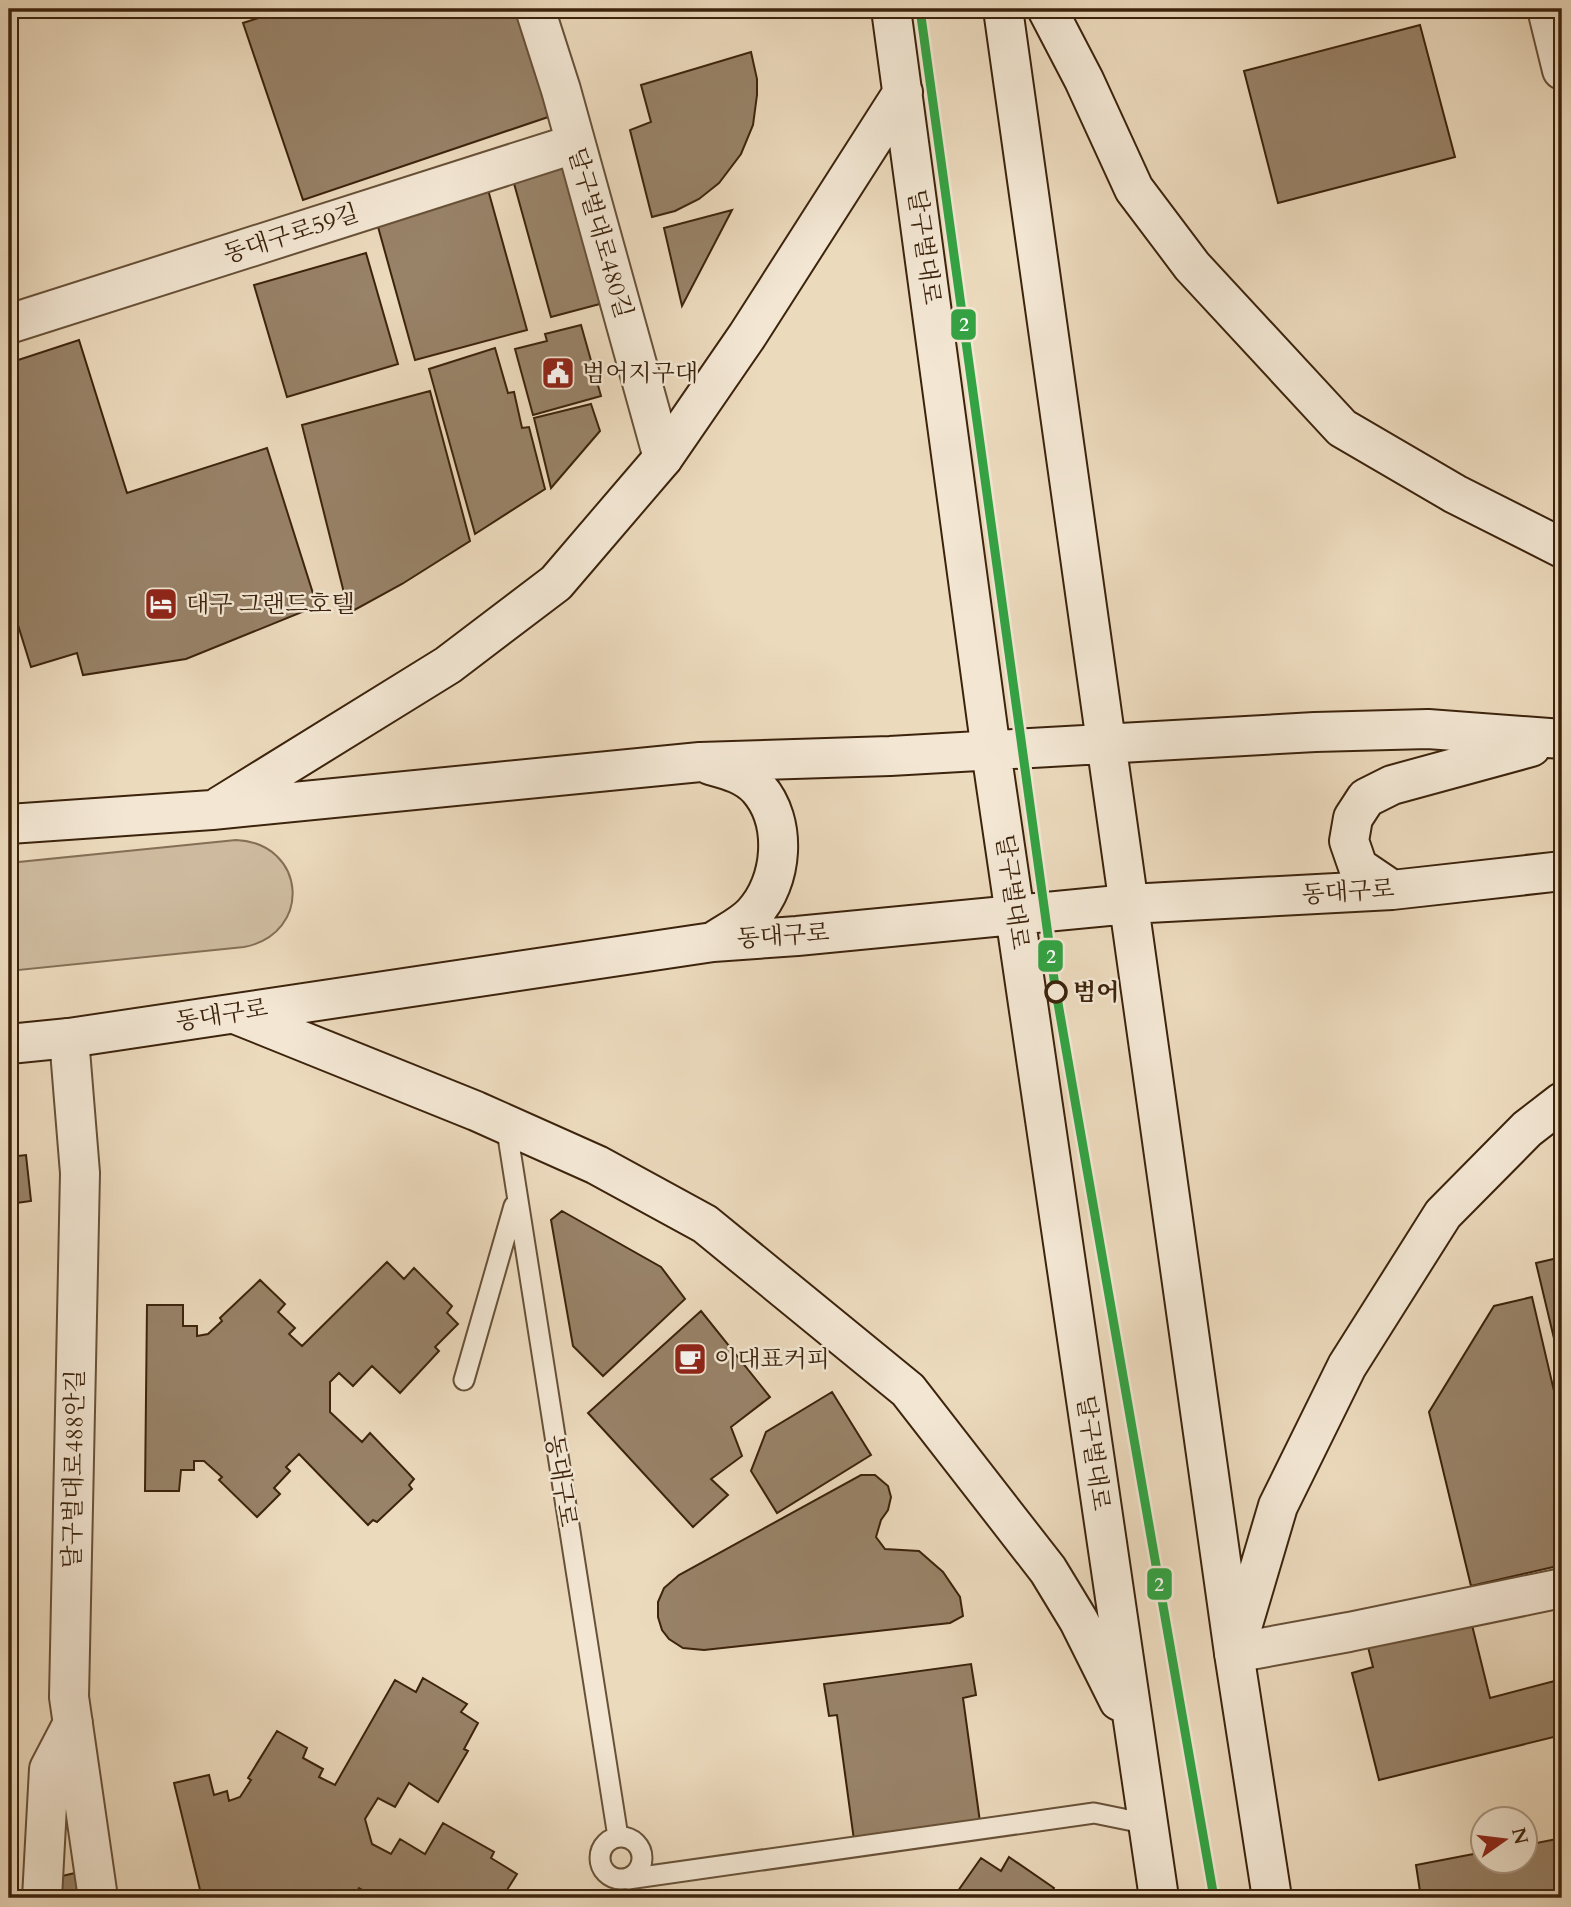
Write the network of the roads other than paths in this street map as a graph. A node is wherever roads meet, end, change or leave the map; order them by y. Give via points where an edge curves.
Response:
1 (534, 9) edge
2 (891, 9) edge
3 (1003, 9) edge
4 (1047, 9) edge
5 (1547, 9) edge
6 (1562, 70) edge
7 (903, 92) junction
8 (574, 144) junction
9 (9, 324) edge
10 (663, 458) junction
11 (1562, 548) edge
12 (1559, 739) edge
13 (1107, 744) junction
14 (991, 751) junction
15 (700, 762) junction
16 (212, 810) junction
17 (9, 824) edge
18 (1562, 871) edge
19 (1392, 890) junction
20 (1129, 904) junction
21 (1015, 915) junction
22 (713, 942) junction
23 (233, 1013) junction
24 (69, 1038) junction
25 (9, 1044) edge
26 (1562, 1102) edge
27 (506, 1124) junction
28 (516, 1198) junction
29 (464, 1380) dead end
30 (1562, 1588) edge
31 (1234, 1653) junction
32 (73, 1723) junction
33 (1133, 1731) junction
34 (1147, 1824) junction
35 (618, 1837) junction
36 (628, 1879) junction
37 (42, 1898) edge
38 (98, 1898) edge
39 (1159, 1898) edge
40 (1272, 1898) edge

1 - 8 main road, 달구벌대로480길
2 - 7 main road, 달구벌대로
3 - 13 main road
4 - 11 main road via 1134,190 1192,266 1342,428 1455,494
5 - 6 main road
7 - 10 main road
7 - 14 main road, 달구벌대로
8 - 9 main road, 동대구로59길
8 - 10 main road, 달구벌대로480길
10 - 16 main road via 556,583 449,665
12 - 13 main road via 1428,729
12 - 19 main road via 1392,785 1366,798 1353,817 1349,841 1359,867
13 - 14 main road
13 - 20 main road
14 - 15 main road
14 - 21 main road, 달구벌대로
15 - 16 main road
15 - 22 main road via 736,772 758,789 772,812 778,839 777,866 768,892 753,915
16 - 17 main road
18 - 19 main road, 동대구로
19 - 20 main road, 동대구로
20 - 21 main road, 동대구로
20 - 31 main road
21 - 22 main road, 동대구로
21 - 33 main road, 달구벌대로
22 - 23 main road, 동대구로
23 - 24 main road, 동대구로
23 - 27 main road
24 - 25 main road, 동대구로
24 - 32 main road, 달구벌대로488안길 via 80,1172 69,1698
26 - 31 main road via 1527,1129 1443,1214 1347,1366 1278,1506
27 - 28 lane, 동대구로
27 - 33 main road via 597,1165 705,1224 908,1390 1048,1570 1079,1621
28 - 29 lane
28 - 35 lane, 동대구로
30 - 31 main road
31 - 40 main road
32 - 37 main road via 48,1769
32 - 38 main road, 달구벌대로488안길
33 - 34 main road, 달구벌대로
34 - 36 lane via 1094,1813
34 - 39 main road, 달구벌대로
35 - 36 lane via 637,1844 641,1854 641,1864
35 - 36 lane via 602,1848 601,1868 608,1876

